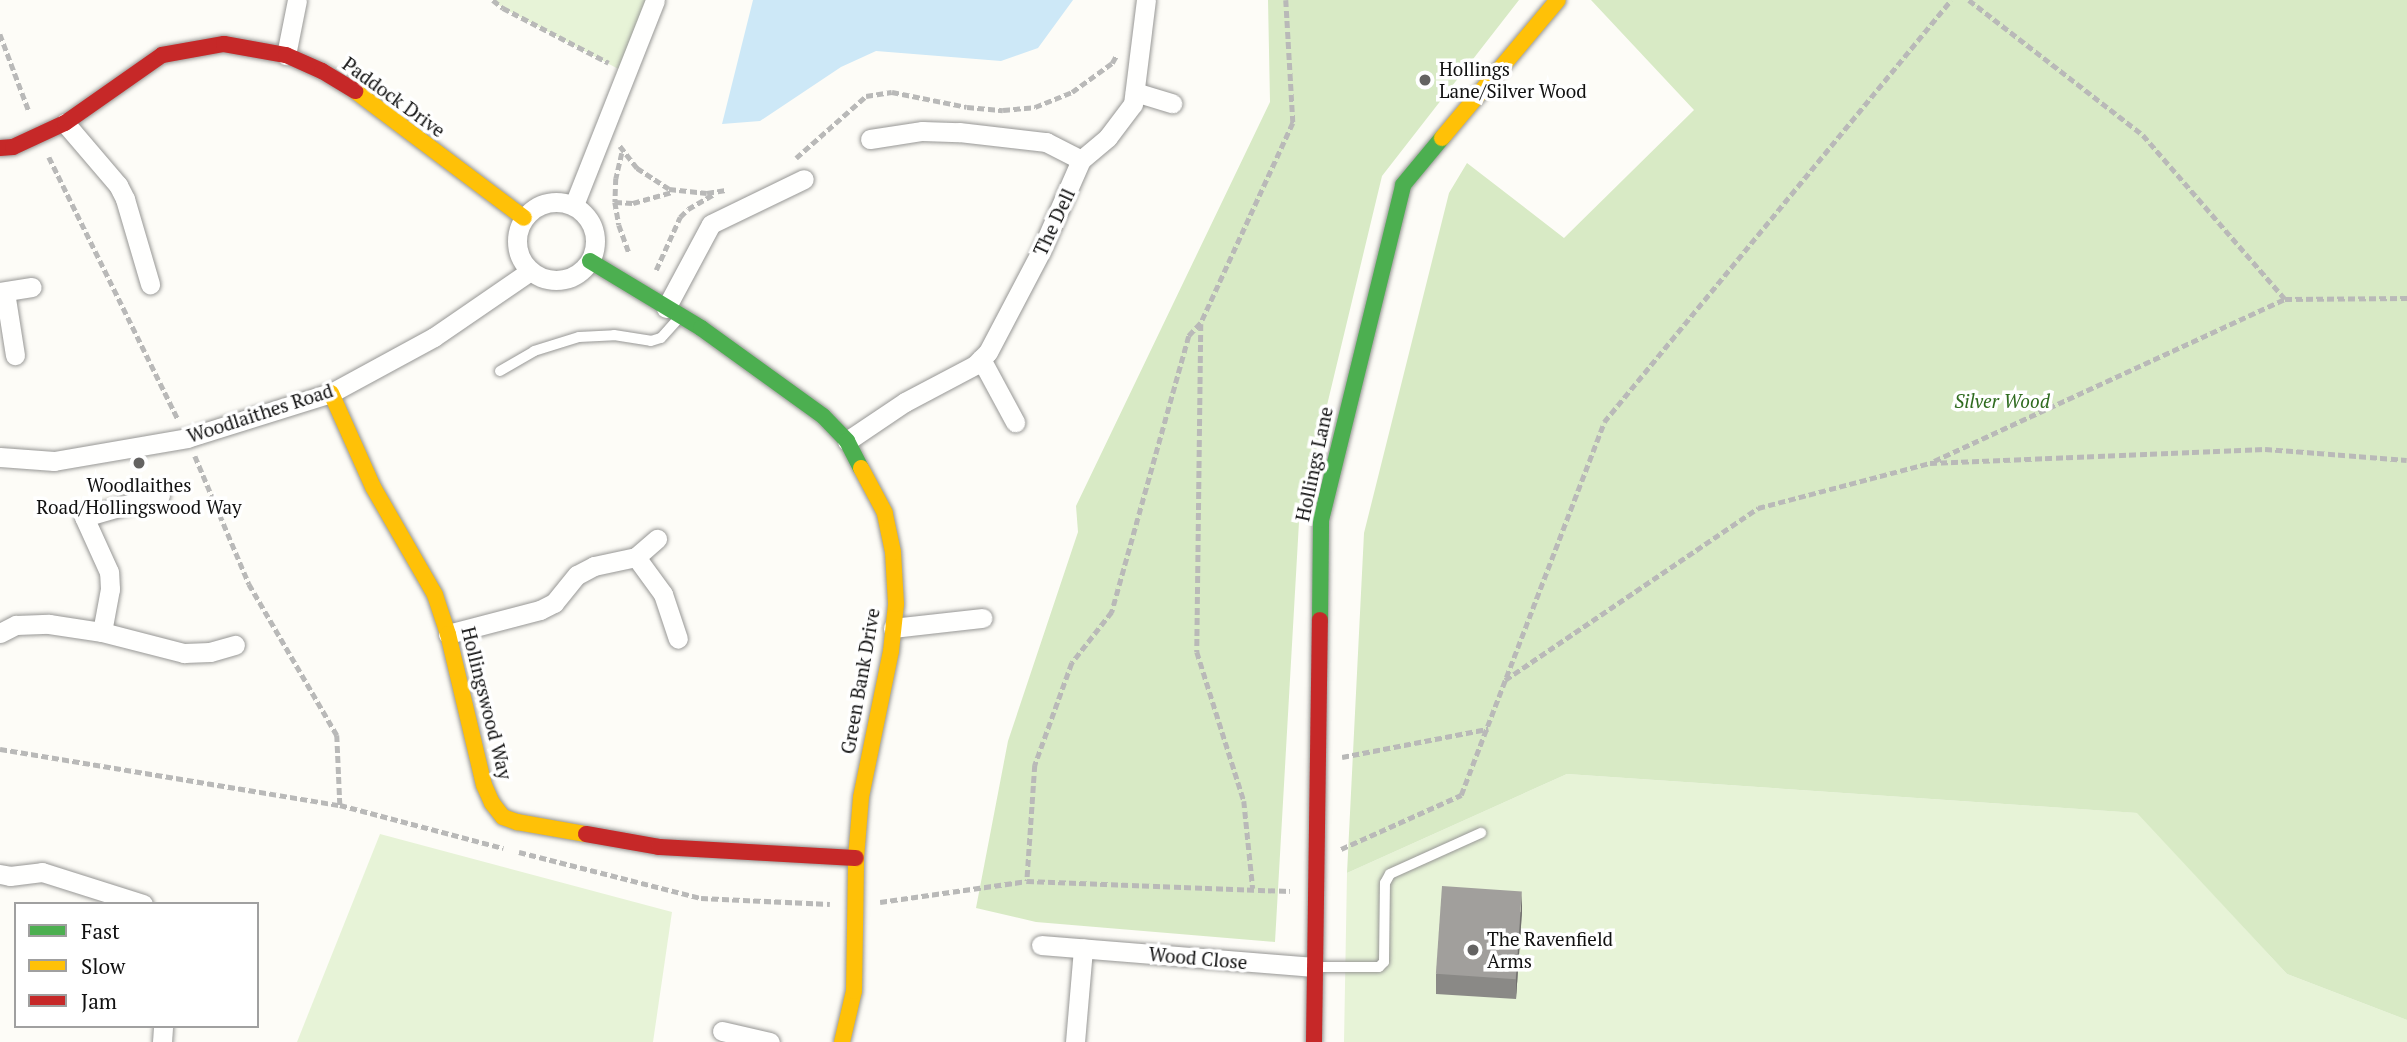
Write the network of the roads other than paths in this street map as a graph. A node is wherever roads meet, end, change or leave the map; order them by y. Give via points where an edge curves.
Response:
1 (297, 0) edge
2 (655, 0) edge
3 (1146, 0) edge
4 (1558, 0) edge
5 (286, 55) junction
6 (1135, 93) junction
7 (1172, 103) dead end
8 (65, 122) junction
9 (870, 139) dead end
10 (0, 148) edge
11 (1081, 160) junction
12 (804, 179) dead end
13 (574, 205) junction
14 (524, 218) junction
15 (590, 261) junction
16 (530, 271) junction
17 (150, 284) dead end
18 (32, 287) dead end
19 (2, 292) edge
20 (673, 312) junction
21 (15, 355) dead end
22 (981, 359) junction
23 (500, 371) dead end
24 (331, 393) junction
25 (1015, 422) dead end
26 (847, 441) junction
27 (0, 457) edge
28 (160, 495) dead end
29 (657, 539) dead end
30 (636, 557) junction
31 (982, 618) dead end
32 (894, 628) junction
33 (102, 632) junction
34 (0, 633) edge
35 (449, 634) junction
36 (678, 639) dead end
37 (236, 645) dead end
38 (1481, 833) dead end
39 (856, 858) junction
40 (0, 874) edge
41 (137, 902) edge
42 (1041, 945) dead end
43 (1083, 948) junction
44 (1314, 967) junction
45 (722, 1031) dead end
46 (770, 1042) edge
47 (842, 1042) edge
48 (1075, 1042) edge
49 (1314, 1042) edge

1 - 5 street
2 - 13 street
3 - 6 street, The Dell
4 - 44 street, Hollings Lane via 1403,185 1321,520
5 - 8 street, Paddock Drive via 225,44 162,55
5 - 14 street, Paddock Drive via 352,89
6 - 7 street
6 - 11 street, The Dell via 1126,115
8 - 10 street, Paddock Drive via 13,147
8 - 17 street via 125,199
9 - 11 street via 922,131 958,132 1046,142
11 - 22 street, The Dell via 1041,251
12 - 20 street via 711,224
13 - 14 street via 546,202
13 - 15 street via 588,216 595,230
14 - 16 street via 517,245
15 - 16 street via 566,279 541,278
15 - 20 street, Green Bank Drive
16 - 24 street, Woodlaithes Road via 435,337
18 - 19 street
19 - 21 street
20 - 23 lane via 661,338 579,337 534,351
20 - 26 street, Green Bank Drive via 786,386
22 - 25 street
22 - 26 street, The Dell
24 - 27 street, Woodlaithes Road via 187,438 54,461
24 - 35 street, Hollingswood Way via 373,486 426,575
26 - 32 street, Green Bank Drive via 885,513 893,552
28 - 33 street via 84,517 109,572
29 - 30 street
30 - 35 street via 586,569 554,603 540,610
30 - 36 street via 663,594
31 - 32 street
32 - 39 street, Green Bank Drive via 861,797
33 - 34 street via 48,624 16,625
33 - 37 street via 184,653
35 - 39 street, Hollingswood Way via 484,785 503,817 659,847
38 - 44 lane via 1390,874 1385,883 1384,962 1379,967
39 - 47 street, Green Bank Drive via 854,991
40 - 41 street via 42,872
42 - 43 street, Wood Close
43 - 44 street, Wood Close
43 - 48 street
44 - 49 street, Hollings Lane
45 - 46 street

